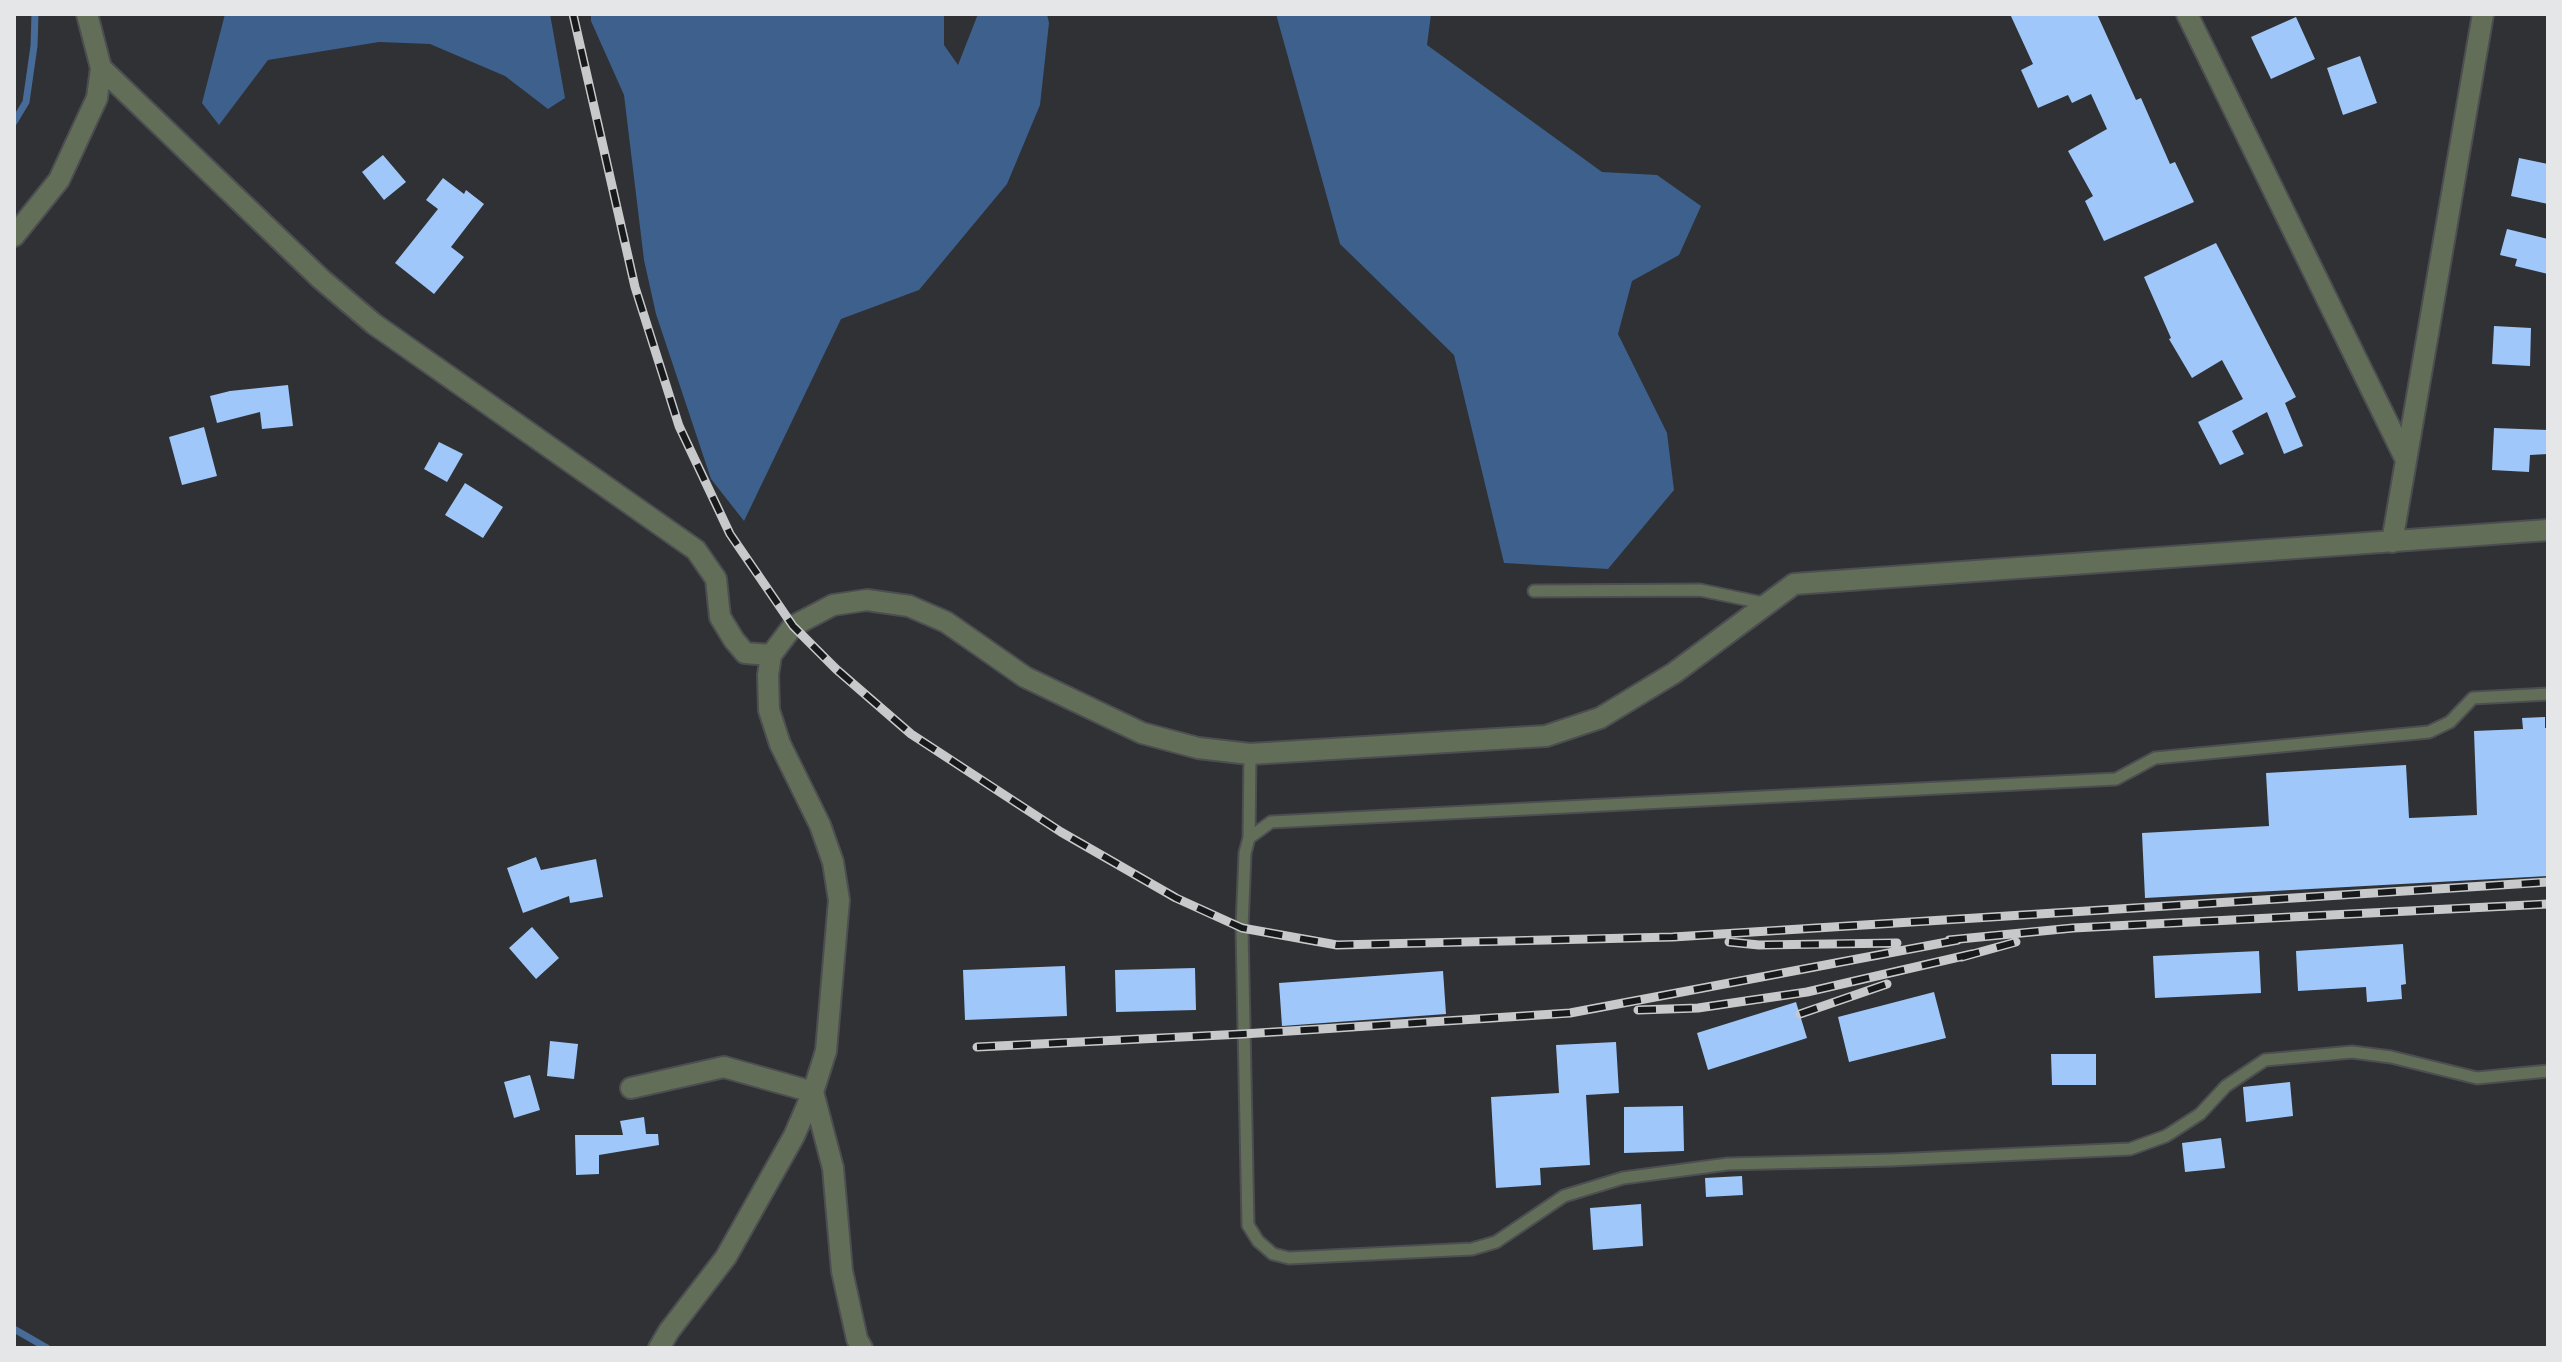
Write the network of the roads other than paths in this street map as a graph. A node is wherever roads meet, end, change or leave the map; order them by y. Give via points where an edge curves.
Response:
1 (87, 14) edge
2 (2187, 14) edge
3 (2483, 14) edge
4 (101, 68) junction
5 (14, 236) edge
6 (2406, 460) junction
7 (2548, 530) edge
8 (2392, 542) junction
9 (1534, 591) dead end
10 (1768, 604) junction
11 (771, 655) junction
12 (2548, 694) edge
13 (1250, 754) junction
14 (1249, 838) junction
15 (2548, 1071) edge
16 (631, 1088) dead end
17 (813, 1092) junction
18 (659, 1348) edge
19 (862, 1348) edge

1 - 4 street
2 - 6 street
3 - 6 street
4 - 5 street via 97,98 59,180
4 - 11 street via 374,324 696,550 716,579 720,617 734,640 745,653
6 - 8 street
7 - 8 street
8 - 10 street via 1794,584
9 - 10 lane via 1700,590
10 - 13 street via 1674,673 1600,718 1546,736
11 - 13 street via 793,626 833,605 867,600 909,606 946,622 1025,677 1142,733 1198,748
11 - 17 street via 769,710 785,756 820,825 839,900 826,1051
12 - 14 lane via 2473,698 2450,722 2429,732 2155,758 2116,779 1287,820 1271,822
13 - 14 lane
14 - 15 lane via 1242,928 1248,1225 1273,1254 1289,1258 1472,1249 1496,1242 1564,1196 1623,1178 1728,1164 2130,1149 2166,1136 2200,1114 2226,1086 2265,1060 2352,1052 2477,1078
16 - 17 street via 724,1067
17 - 18 street via 726,1257
17 - 19 street via 833,1168 842,1271

